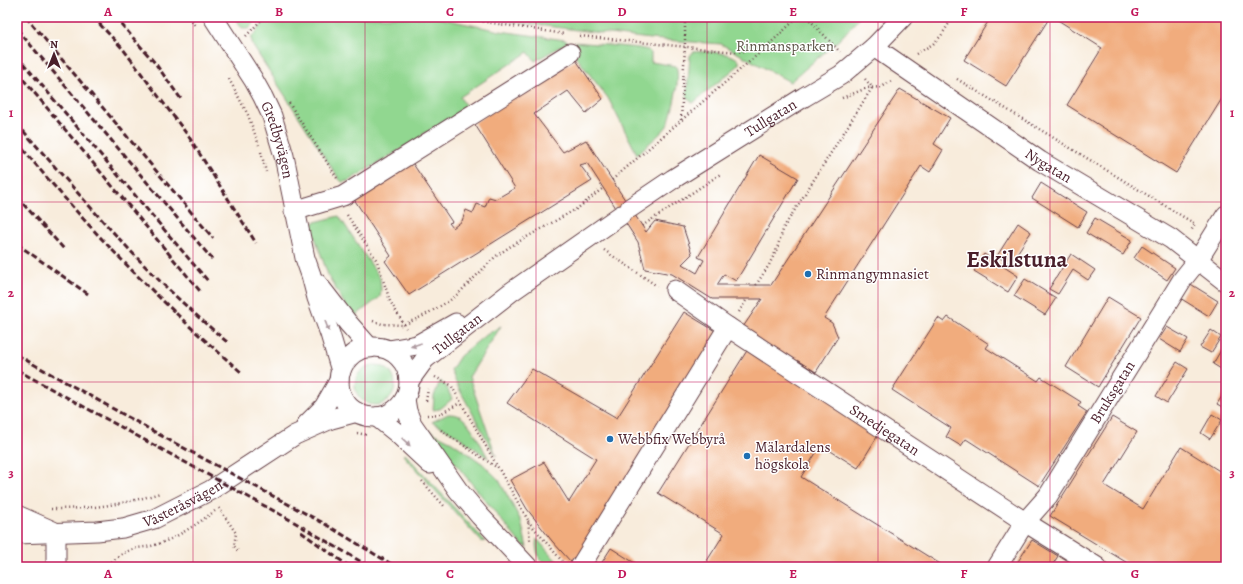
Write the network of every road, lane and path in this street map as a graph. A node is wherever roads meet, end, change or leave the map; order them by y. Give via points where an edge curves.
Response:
1 (190, 17) edge
2 (213, 17) edge
3 (264, 17) edge
4 (459, 17) edge
5 (685, 17) edge
6 (798, 17) edge
7 (903, 17) edge
8 (198, 30) dead end
9 (246, 36) dead end
10 (571, 41) junction
11 (685, 47) junction
12 (874, 47) junction
13 (764, 49) junction
14 (226, 75) dead end
15 (952, 76) dead end
16 (837, 100) dead end
17 (288, 103) dead end
18 (681, 121) junction
19 (727, 170) dead end
20 (268, 179) dead end
21 (612, 180) dead end
22 (603, 188) dead end
23 (336, 198) junction
24 (294, 211) junction
25 (1226, 215) edge
26 (642, 226) dead end
27 (610, 247) dead end
28 (1181, 247) junction
29 (604, 250) junction
30 (598, 255) dead end
31 (1198, 260) junction
32 (311, 276) junction
33 (1226, 282) edge
34 (756, 285) dead end
35 (675, 290) joint
36 (511, 292) junction
37 (372, 321) dead end
38 (403, 325) junction
39 (728, 328) junction
40 (370, 348) junction
41 (389, 350) junction
42 (438, 372) dead end
43 (340, 376) junction
44 (434, 376) junction
45 (431, 382) dead end
46 (429, 386) dead end
47 (407, 390) junction
48 (460, 403) junction
49 (426, 404) dead end
50 (426, 411) dead end
51 (357, 412) junction
52 (377, 416) junction
53 (424, 416) junction
54 (429, 420) dead end
55 (439, 429) dead end
56 (351, 432) dead end
57 (295, 435) junction
58 (373, 437) dead end
59 (498, 468) junction
60 (419, 477) dead end
61 (458, 490) junction
62 (167, 491) dead end
63 (49, 509) dead end
64 (450, 512) dead end
65 (17, 515) edge
66 (528, 520) junction
67 (1025, 522) junction
68 (56, 533) junction
69 (17, 534) edge
70 (530, 544) dead end
71 (238, 551) dead end
72 (572, 565) edge
73 (56, 567) edge
74 (105, 567) edge
75 (528, 567) edge
76 (997, 567) edge
77 (1097, 567) edge

1 - 8 path
2 - 24 street, Gredbyvägen via 253,79 272,116 284,156
3 - 9 path
4 - 10 path
5 - 11 path
6 - 13 path
7 - 12 street, Tullgatan
10 - 11 path
10 - 23 street via 343,196
11 - 13 path via 736,52
11 - 18 path
12 - 28 street, Nygatan via 1040,161
12 - 36 street, Tullgatan via 841,75 673,179
13 - 18 path
14 - 20 path via 248,115
15 - 28 path via 1195,224
16 - 34 path via 872,88 784,227 776,251
17 - 23 path via 340,183
18 - 21 path
19 - 26 path
22 - 38 path via 578,208 496,256 449,300
23 - 24 street
23 - 38 path via 377,261 390,301
24 - 32 street, Gredbyvägen
25 - 31 street, Bruksgatan
27 - 29 path
28 - 31 street, Nygatan
29 - 30 path
29 - 35 path via 661,288
31 - 33 street, Nygatan
31 - 67 street, Bruksgatan via 1182,280 1048,496
32 - 40 street, Gredbyvägen
32 -> 43 street, Gredbyvägen via 316,298 330,334
35 - 39 street, Smedjegatan
36 -> 41 street, Tullgatan via 417,345
36 - 47 street, Tullgatan via 425,360
37 - 38 path
39 - 67 street, Smedjegatan
39 - 72 street
40 - 41 street
40 - 43 street via 355,353 346,361
41 - 47 street via 407,370
42 - 44 path
43 - 51 street via 340,390 344,400
43 - 57 street, Västeråsvägen via 324,407
44 - 45 path
44 - 48 path via 451,385
46 - 49 path
47 - 52 street via 401,404 394,411
47 - 61 street via 407,411 412,424
48 - 53 path via 440,414
48 - 59 path
50 - 53 path
51 - 52 street
51 - 57 street, Västeråsvägen via 331,419
52 -> 61 street
53 - 54 path
55 - 59 path
56 - 58 path
57 - 68 street, Västeråsvägen via 211,490 154,519 123,528
59 - 66 path
60 - 64 path
61 - 75 street
62 - 63 path via 121,504
65 - 68 street, Västeråsvägen
66 - 70 path
66 - 72 path
67 - 76 street, Bruksgatan
67 - 77 street, Smedjegatan
68 - 69 street, Västeråsvägen
68 - 73 street
71 - 74 path via 234,546 236,533 219,508 170,539 126,552

